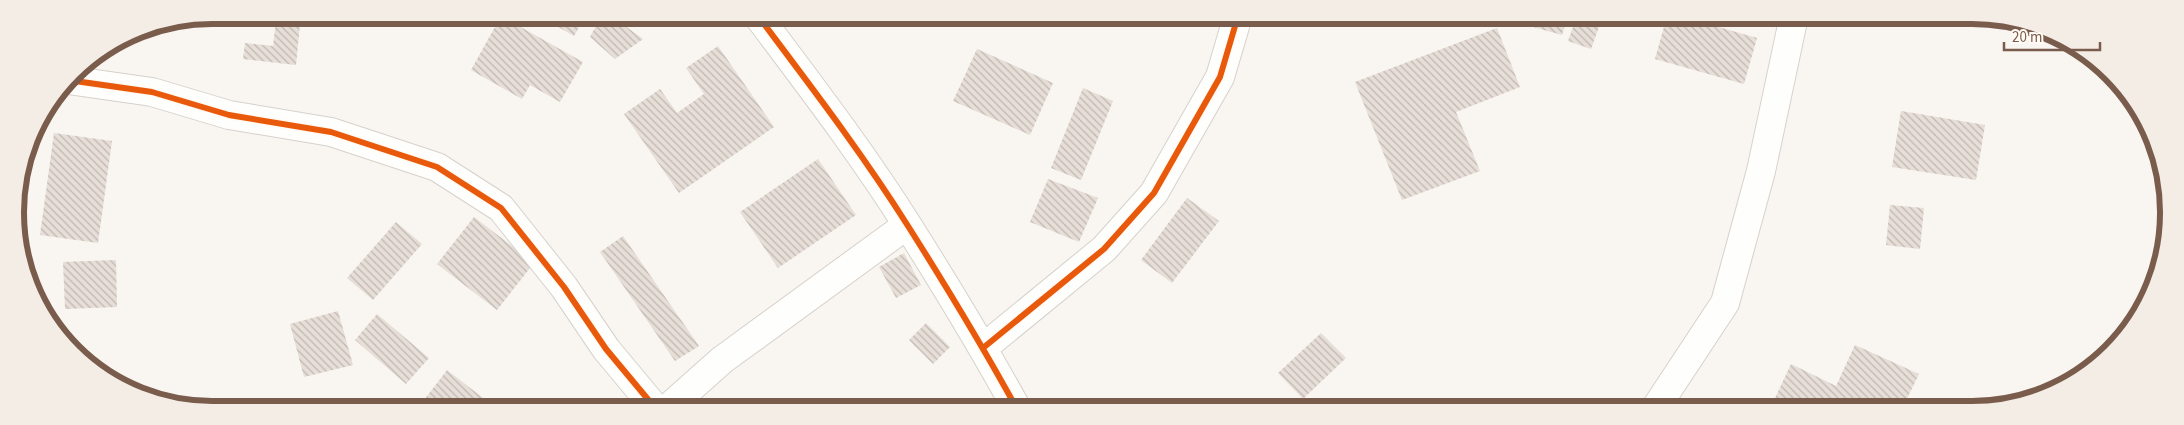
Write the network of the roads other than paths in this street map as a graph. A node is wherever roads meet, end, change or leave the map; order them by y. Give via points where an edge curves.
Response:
1 (764, 24) edge
2 (1236, 24) edge
3 (1792, 24) edge
4 (77, 81) edge
5 (907, 225) junction
6 (983, 348) junction
7 (649, 401) edge
8 (676, 401) edge
9 (1013, 401) edge
10 (1660, 401) edge

1 - 5 street
2 - 6 street via 1220,77 1154,193 1104,249
3 - 10 street via 1761,171 1725,302
4 - 7 street via 152,92 229,115 331,132 438,167 501,208 564,287 606,349
5 - 6 street
5 - 8 street via 722,360
6 - 9 street

